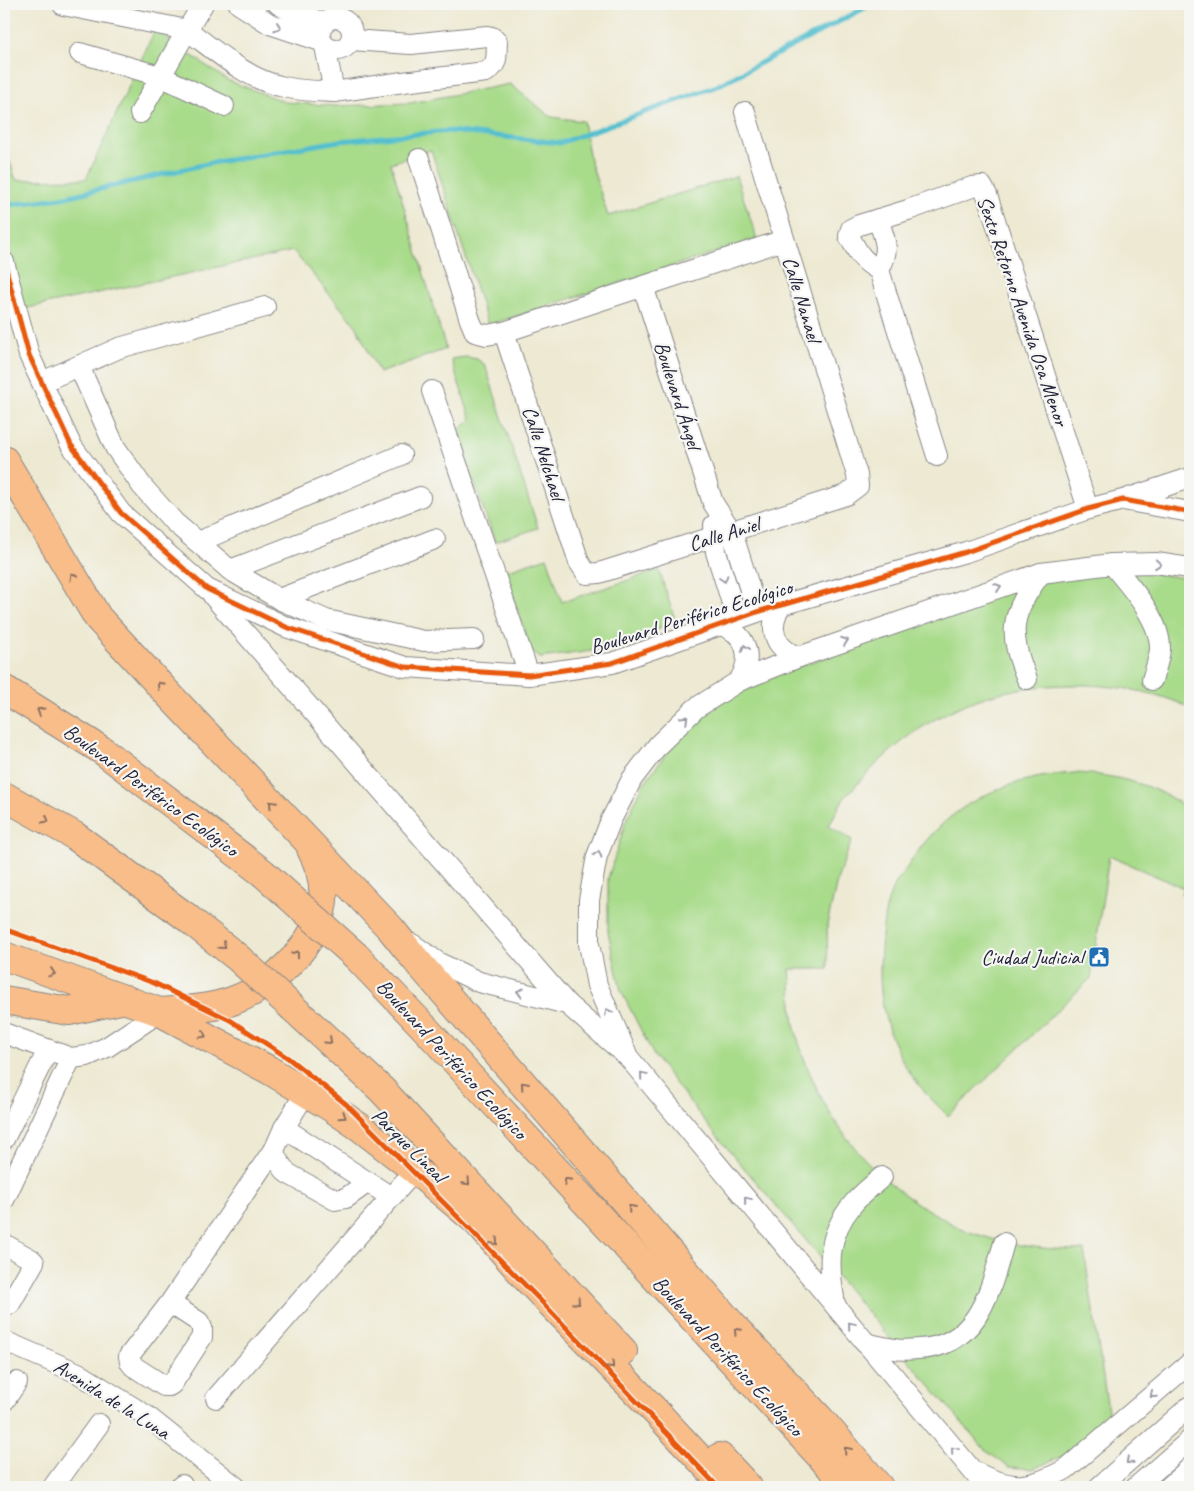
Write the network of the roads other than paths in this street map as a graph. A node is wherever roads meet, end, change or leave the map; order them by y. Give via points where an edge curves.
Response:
1 (63, 4) edge
2 (203, 4) edge
3 (240, 4) edge
4 (278, 4) edge
5 (186, 30) junction
6 (323, 37) junction
7 (352, 40) junction
8 (80, 52) dead end
9 (160, 76) junction
10 (334, 92) junction
11 (224, 106) dead end
12 (745, 112) dead end
13 (140, 113) dead end
14 (419, 158) dead end
15 (878, 219) junction
16 (784, 240) junction
17 (4, 262) edge
18 (879, 270) junction
19 (643, 286) junction
20 (265, 307) dead end
21 (504, 332) junction
22 (79, 366) junction
23 (42, 382) junction
24 (432, 391) dead end
25 (401, 455) dead end
26 (937, 456) dead end
27 (4, 460) edge
28 (1190, 478) edge
29 (858, 486) joint
30 (420, 498) dead end
31 (1123, 500) junction
32 (1088, 509) junction
33 (1190, 512) edge
34 (723, 534) junction
35 (435, 539) dead end
36 (198, 542) junction
37 (1112, 564) junction
38 (1190, 568) edge
39 (230, 570) junction
40 (1041, 573) junction
41 (587, 574) joint
42 (207, 590) junction
43 (279, 599) junction
44 (781, 605) junction
45 (757, 612) junction
46 (728, 622) junction
47 (474, 639) dead end
48 (799, 657) junction
49 (529, 675) junction
50 (1026, 679) dead end
51 (1152, 680) dead end
52 (739, 681) junction
53 (4, 689) edge
54 (4, 796) edge
55 (305, 839) junction
56 (391, 929) junction
57 (4, 956) edge
58 (125, 999) junction
59 (4, 1000) edge
60 (567, 1004) junction
61 (160, 1012) junction
62 (4, 1033) edge
63 (48, 1050) junction
64 (628, 1057) junction
65 (71, 1058) junction
66 (306, 1092) junction
67 (284, 1128) junction
68 (4, 1139) edge
69 (273, 1150) junction
70 (416, 1170) junction
71 (882, 1177) dead end
72 (368, 1182) junction
73 (391, 1197) junction
74 (4, 1200) edge
75 (1004, 1242) dead end
76 (4, 1244) edge
77 (170, 1302) dead end
78 (835, 1306) junction
79 (4, 1307) edge
80 (4, 1340) edge
81 (865, 1342) junction
82 (1190, 1363) edge
83 (17, 1382) dead end
84 (216, 1398) dead end
85 (4, 1401) edge
86 (1190, 1406) edge
87 (99, 1424) dead end
88 (1190, 1440) edge
89 (1190, 1468) edge
90 (971, 1470) junction
91 (53, 1487) edge
92 (236, 1487) edge
93 (726, 1487) edge
94 (748, 1487) edge
95 (849, 1487) edge
96 (879, 1487) edge
97 (986, 1487) edge
98 (1099, 1487) edge
99 (1136, 1487) edge
100 (1169, 1487) edge

1 - 5 street
2 - 5 street
3 -> 6 street via 270,24
4 - 6 street
5 - 9 street
5 - 10 street via 249,74 278,86
6 - 7 street via 330,50 337,50
6 - 7 street via 335,18 351,27
6 - 10 street
7 - 10 street via 411,44 487,36 497,42 496,61 486,72
8 - 9 street
9 - 11 street
9 - 13 street
12 - 16 street, Calle Nanael
14 - 21 street via 475,332 487,335
15 - 18 street via 886,246 886,257
15 - 18 street, Sexto Retorno Avenida Osa Menor via 851,229 849,236 860,257
15 - 32 street, Sexto Retorno Avenida Osa Menor via 972,186 982,186
16 - 19 street
16 - 29 street, Calle Nanael
17 - 23 street, Boulevard Periférico Ecológico via 29,355
18 - 26 street
19 - 21 street
19 - 34 street, Boulevard Ángel
20 - 22 street via 119,348
21 - 41 street, Calle Nelchael via 580,562
22 - 23 street
22 - 36 street via 115,447 142,486 174,522
23 - 42 street, Boulevard Periférico Ecológico via 71,445 121,513
24 - 49 street
25 - 36 street
55 -> 27 highway via 98,618
28 - 31 street
29 - 34 street, Calle Aniel via 846,496
30 - 39 street
31 - 32 street, Boulevard Periférico Ecológico
31 - 33 street, Boulevard Periférico Ecológico
32 - 44 street, Boulevard Periférico Ecológico via 966,552
34 - 41 street, Calle Aniel
34 - 45 street, Boulevard Ángel
34 -> 46 street, Boulevard Ángel via 716,552
35 - 43 street
36 - 39 street
37 -> 38 street
37 - 40 street
37 - 51 street via 1132,588 1156,630 1160,647
39 - 43 street
48 -> 40 street
40 - 50 street via 1023,598 1016,619 1014,638
42 - 49 street, Boulevard Periférico Ecológico via 286,627 405,666
42 - 60 street
43 - 47 street via 326,620 424,641
44 - 45 street, Boulevard Periférico Ecológico
44 - 48 street via 774,620 776,636 785,650
45 - 46 street, Boulevard Periférico Ecológico
46 - 49 street, Boulevard Periférico Ecológico via 612,663
52 -> 46 street via 747,664 747,655 745,646
48 - 52 street
64 -> 52 street via 597,985 588,944 588,900 597,856 632,779 658,745 696,708
95 -> 53 highway, Boulevard Periférico Ecológico, bridge via 356,956 263,873 103,751
54 -> 94 highway, bridge via 75,836 185,916 237,957 382,1090
55 - 56 highway
61 -> 55 highway via 204,1008 232,1001 262,986 292,960 313,929 322,902 318,862
60 -> 56 street via 471,979 439,964
96 -> 56 highway via 727,1319
57 -> 58 highway
58 - 59 highway via 69,1011
58 - 61 highway
60 - 64 street
61 - 65 street via 107,1047 87,1056
61 -> 66 highway
62 - 63 street
63 - 65 street
63 - 68 street
78 -> 64 street
65 - 74 street
66 - 67 street
66 -> 70 highway
67 - 69 street
67 - 72 street
69 - 72 street via 287,1173 335,1200 346,1198
69 - 77 street
70 - 73 street
70 -> 93 highway via 476,1221 528,1280
71 - 78 street via 853,1204 830,1249
72 - 73 street
73 - 84 street
75 - 81 street via 992,1283 968,1329 929,1349 897,1350
76 - 79 street via 34,1262 10,1304
81 -> 78 street
80 - 92 street, Avenida de la Luna via 78,1373 147,1416
90 -> 81 street
82 -> 90 street via 1066,1469 1051,1478 1019,1487 1004,1485
83 - 85 street
86 -> 98 street
87 - 91 street
88 - 99 street
89 - 100 street
90 - 97 street

